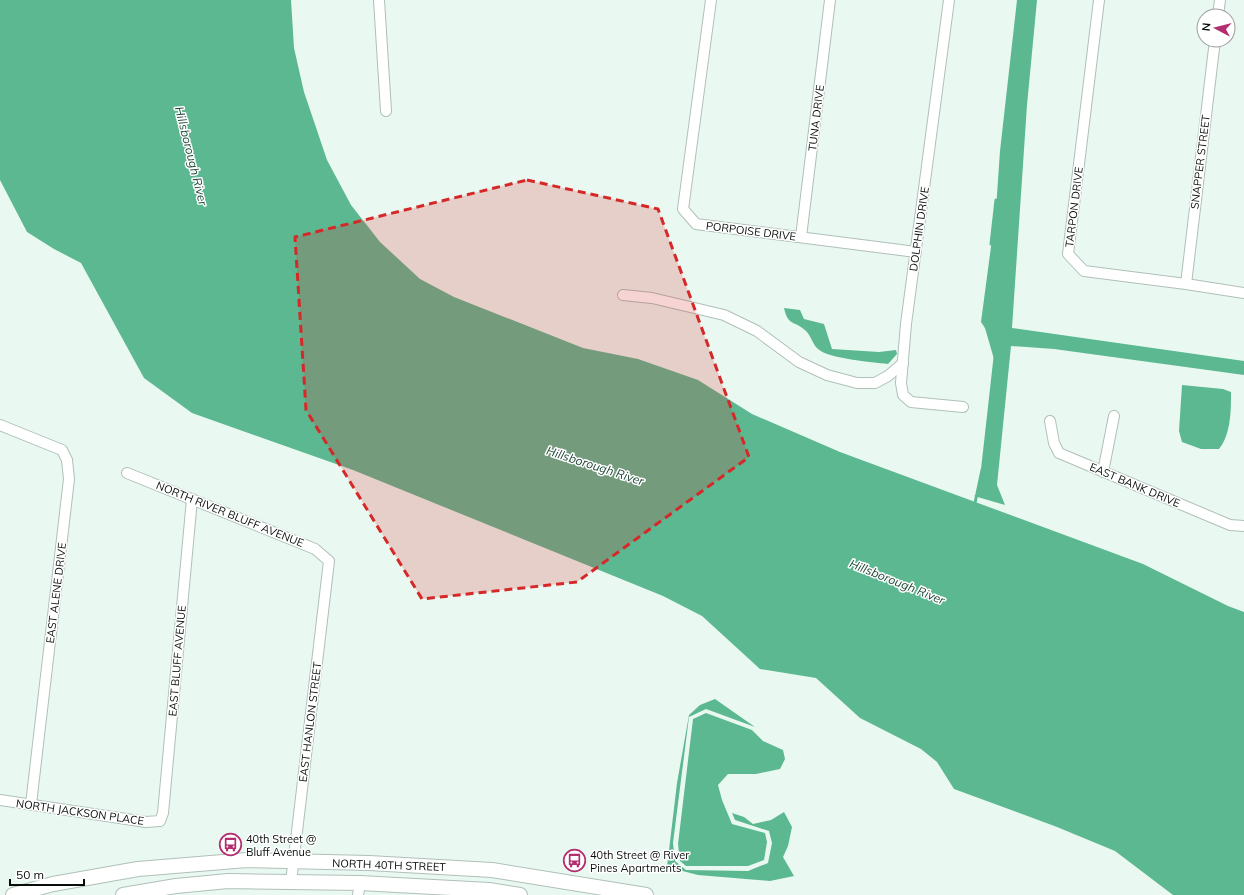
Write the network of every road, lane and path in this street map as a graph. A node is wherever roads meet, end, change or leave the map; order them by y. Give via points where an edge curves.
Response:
1 (379, 0) edge
2 (711, 0) edge
3 (830, 0) edge
4 (949, 0) edge
5 (1099, 0) edge
6 (1214, 48) edge
7 (386, 111) dead end
8 (801, 237) junction
9 (916, 252) junction
10 (1186, 284) junction
11 (1244, 293) edge
12 (623, 295) dead end
13 (903, 363) junction
14 (963, 407) dead end
15 (1114, 416) dead end
16 (1050, 421) dead end
17 (0, 425) edge
18 (127, 472) dead end
19 (1103, 472) junction
20 (192, 500) junction
21 (1244, 526) edge
22 (329, 561) joint
23 (0, 800) edge
24 (31, 804) junction
25 (160, 821) joint
26 (294, 861) junction
27 (492, 870) junction
28 (291, 882) junction
29 (359, 889) edge
30 (489, 890) junction
31 (14, 895) edge
32 (123, 895) edge
33 (520, 895) edge
34 (646, 895) edge

1 - 7 street
2 - 8 street, PORPOISE DRIVE via 683,209 696,224
3 - 8 street, TUNA DRIVE
4 - 9 street, DOLPHIN DRIVE
5 - 10 street, TARPON DRIVE via 1068,254 1084,272
6 - 10 street, SNAPPER STREET
8 - 9 street, PORPOISE DRIVE
9 - 13 street, DOLPHIN DRIVE
10 - 11 street, TARPON DRIVE
12 - 13 street via 652,298 724,315 757,331 799,362 827,375 857,383 875,383
13 - 14 street, DOLPHIN DRIVE via 903,395 911,402
15 - 19 street
16 - 19 street, EAST BANK DRIVE via 1054,444 1059,453
17 - 24 street, EAST ALENE DRIVE via 62,450 67,460 69,479
18 - 20 street, NORTH RIVER BLUFF AVENUE
19 - 21 street, EAST BANK DRIVE via 1230,525
20 - 22 street, NORTH RIVER BLUFF AVENUE via 315,549
20 - 25 street, EAST BLUFF AVENUE via 164,813
22 - 26 street, EAST HANLON STREET
23 - 24 street, NORTH JACKSON PLACE
24 - 25 street, NORTH JACKSON PLACE via 146,822
26 - 27 main road, NORTH 40TH STREET
26 - 28 street, EAST HANLON STREET
26 - 31 main road, NORTH 40TH STREET via 247,860 138,869 53,884
27 - 30 main road
27 - 34 main road, NORTH 40TH STREET
28 - 29 main road, NORTH 40TH STREET
28 - 32 main road, NORTH 40TH STREET via 228,881
29 - 30 main road, NORTH 40TH STREET
30 - 33 main road, NORTH 40TH STREET

